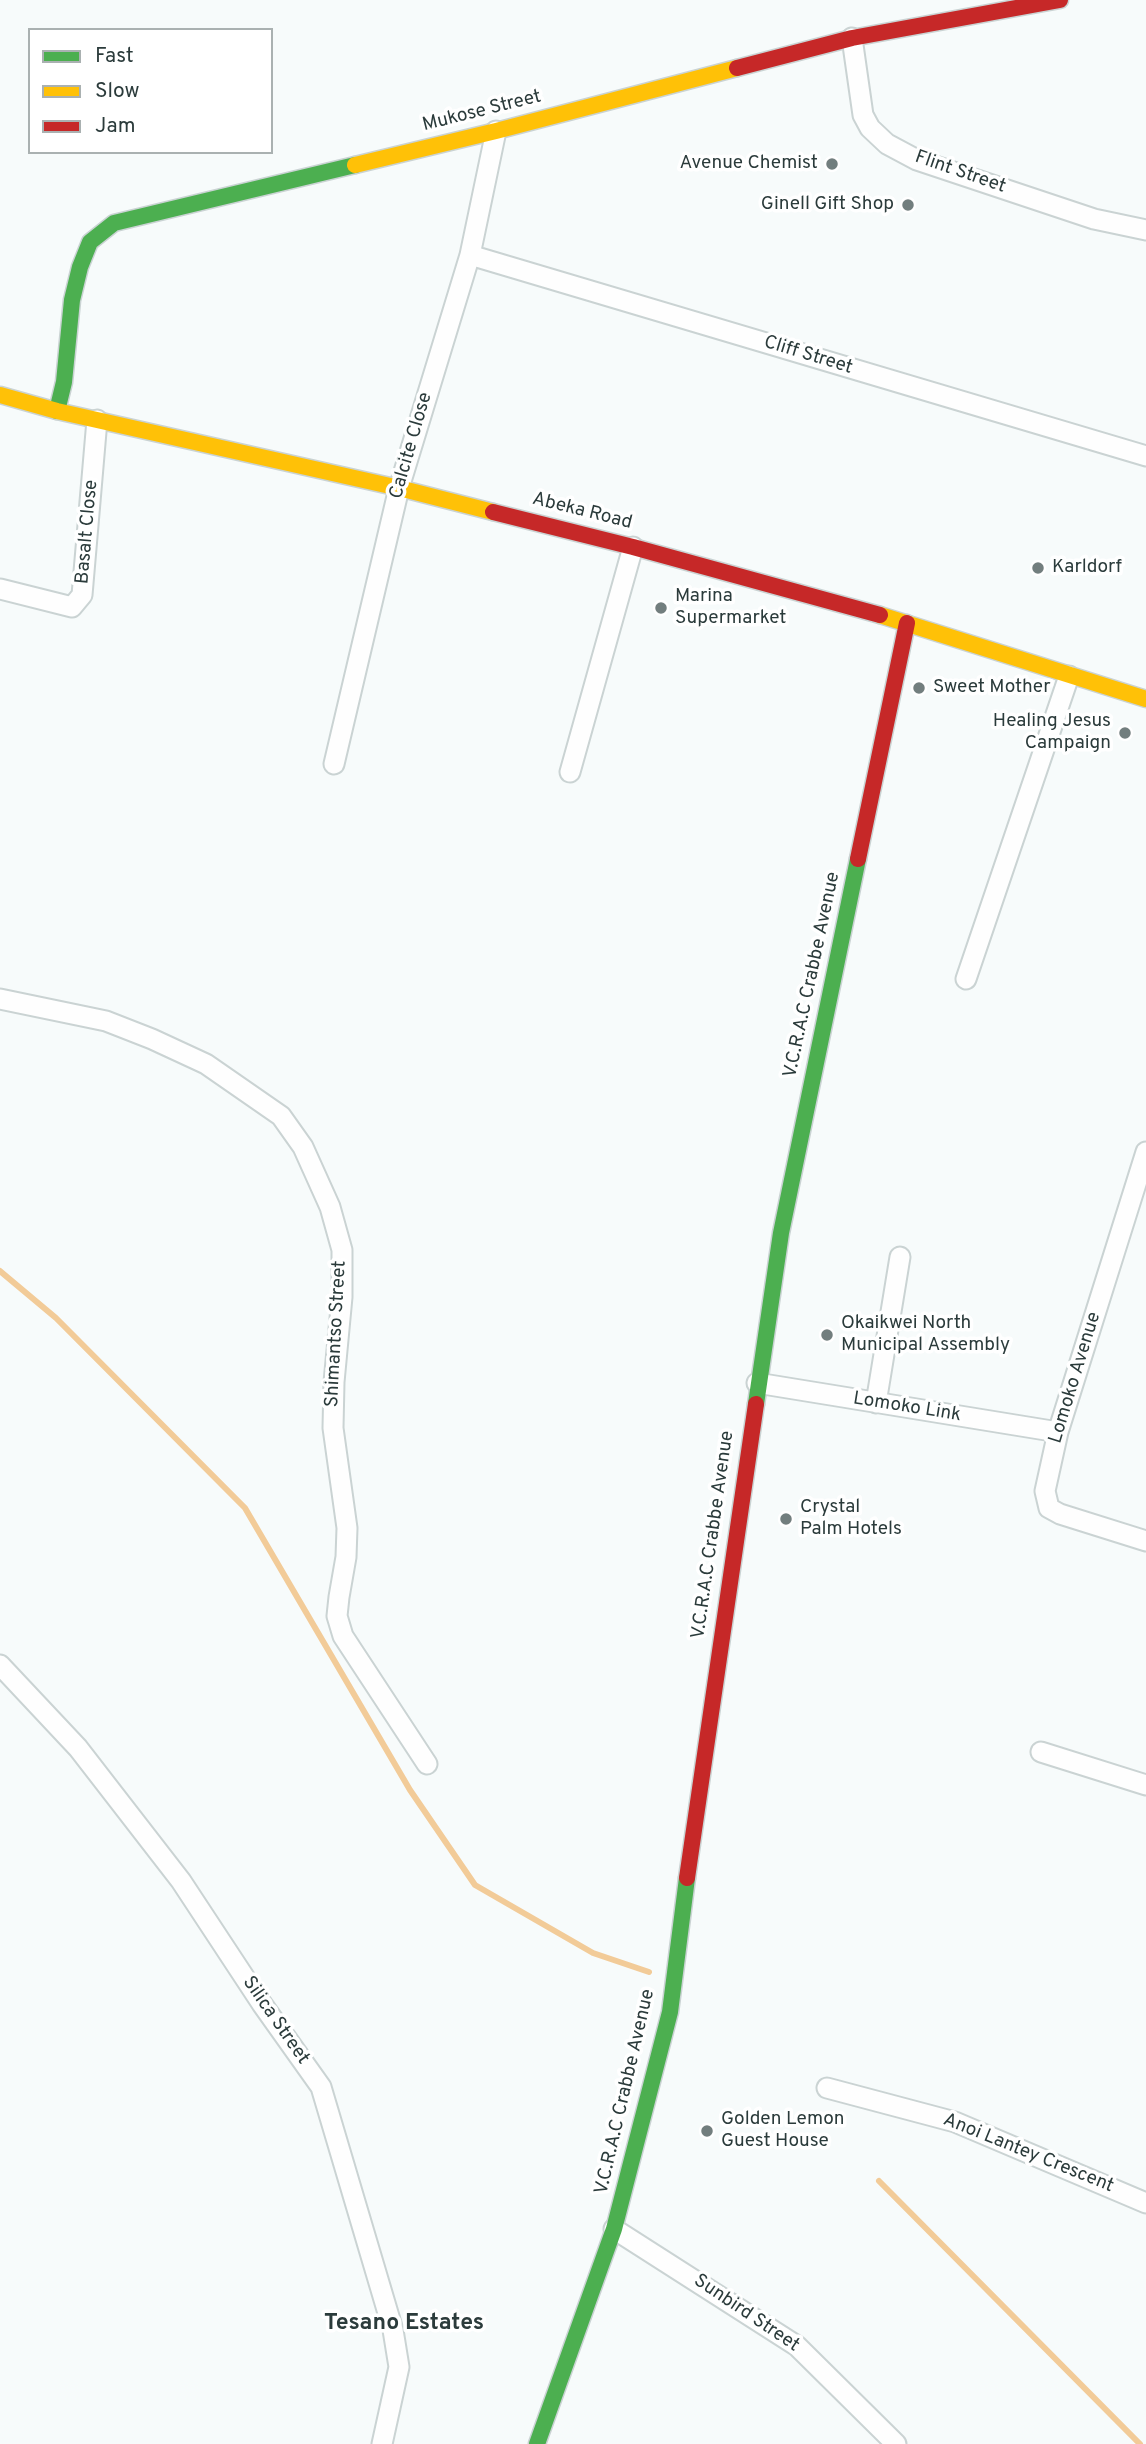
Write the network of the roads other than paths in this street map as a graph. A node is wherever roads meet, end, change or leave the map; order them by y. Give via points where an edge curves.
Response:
1 (1060, 0) edge
2 (1030, 4) edge
3 (852, 38) junction
4 (496, 131) junction
5 (1146, 230) edge
6 (470, 255) junction
7 (0, 395) edge
8 (57, 411) junction
9 (97, 421) junction
10 (1146, 456) edge
11 (399, 488) junction
12 (633, 547) junction
13 (0, 589) edge
14 (907, 623) junction
15 (1069, 676) junction
16 (1146, 699) edge
17 (334, 764) dead end
18 (570, 772) dead end
19 (966, 979) dead end
20 (0, 999) edge
21 (1146, 1152) edge
22 (900, 1256) dead end
23 (757, 1383) junction
24 (876, 1403) junction
25 (1058, 1432) junction
26 (1146, 1541) edge
27 (0, 1665) edge
28 (1041, 1752) dead end
29 (427, 1764) dead end
30 (1146, 1785) edge
31 (827, 2088) dead end
32 (1146, 2203) edge
33 (614, 2229) junction
34 (382, 2444) edge
35 (537, 2444) edge
36 (896, 2444) edge

1 - 2 street, Mukose Street
2 - 3 street, Mukose Street
3 - 4 street, Mukose Street
3 - 5 street, Flint Street via 863,115 887,144 917,160 1094,219
4 - 6 street, Calcite Close
4 - 8 street, Mukose Street via 114,223 90,242 80,267
6 - 10 street, Cliff Street
6 - 11 street, Calcite Close
7 - 8 street, Abeka Road
8 - 9 street, Abeka Road
9 - 11 street, Abeka Road
9 - 13 street, Basalt Close via 82,595 72,607
11 - 12 street, Abeka Road
11 - 17 street, Calcite Close
12 - 14 street, Abeka Road
12 - 18 street
14 - 15 street, Abeka Road
14 - 23 street, V.C.R.A.C Crabbe Avenue via 781,1233
15 - 16 street, Abeka Road
15 - 19 street
20 - 29 street, Shimantso Street via 106,1021 206,1064 281,1116 303,1147 330,1207 342,1250 333,1427 347,1528 337,1615 343,1636
21 - 25 street, Lomoko Avenue
22 - 24 street
23 - 24 street, Lomoko Link
23 - 33 street, V.C.R.A.C Crabbe Avenue via 670,2012
24 - 25 street, Lomoko Link
25 - 26 street, Lomoko Avenue via 1045,1492 1049,1508
27 - 34 street, Silica Street via 78,1748 181,1881 321,2087 393,2330 399,2367
28 - 30 street
31 - 32 street, Anoi Lantey Crescent via 956,2122
33 - 35 street, V.C.R.A.C Crabbe Avenue
33 - 36 street, Sunbird Street via 797,2346

